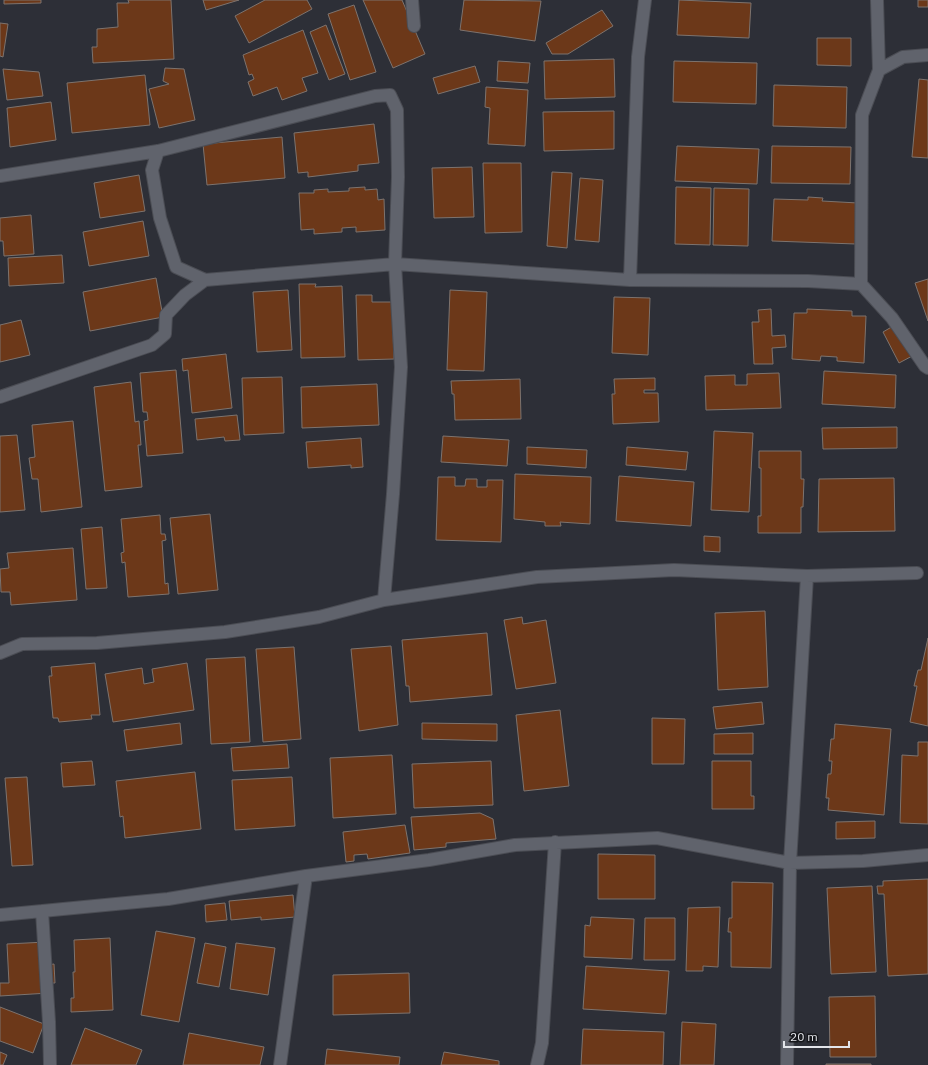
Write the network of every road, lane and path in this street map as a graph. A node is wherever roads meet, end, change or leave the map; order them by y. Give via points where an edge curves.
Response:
1 (412, 0) edge
2 (645, 0) edge
3 (877, 0) edge
4 (414, 26) dead end
5 (928, 55) edge
6 (879, 70) junction
7 (158, 151) junction
8 (0, 176) edge
9 (395, 264) junction
10 (205, 280) junction
11 (630, 280) junction
12 (861, 284) junction
13 (928, 368) edge
14 (0, 397) edge
15 (917, 573) dead end
16 (807, 576) junction
17 (384, 600) junction
18 (0, 654) edge
19 (555, 842) junction
20 (928, 855) edge
21 (790, 863) junction
22 (306, 876) junction
23 (42, 911) junction
24 (0, 915) edge
25 (50, 1065) edge
26 (280, 1065) edge
27 (537, 1065) edge
28 (786, 1065) edge

1 - 4 street
2 - 11 street via 638,56
3 - 6 street
5 - 6 street via 903,57
6 - 12 street via 862,115
7 - 8 street
7 - 9 street via 390,94 396,110 398,177
7 - 10 street via 152,170 160,218 176,267
9 - 10 street
9 - 11 street
9 - 17 street via 401,367
10 - 14 street via 185,295 166,315 165,334 152,345
11 - 12 street via 808,281
12 - 13 street via 892,318
15 - 16 street
16 - 17 street via 674,570 537,577
16 - 21 street
17 - 18 street via 319,617 225,632 97,643 22,644
19 - 21 street via 657,838
19 - 22 street via 516,845 429,860
19 - 27 street via 542,1043
20 - 21 street via 864,861
21 - 28 street
22 - 23 street via 168,898
22 - 26 street
23 - 24 street
23 - 25 street

